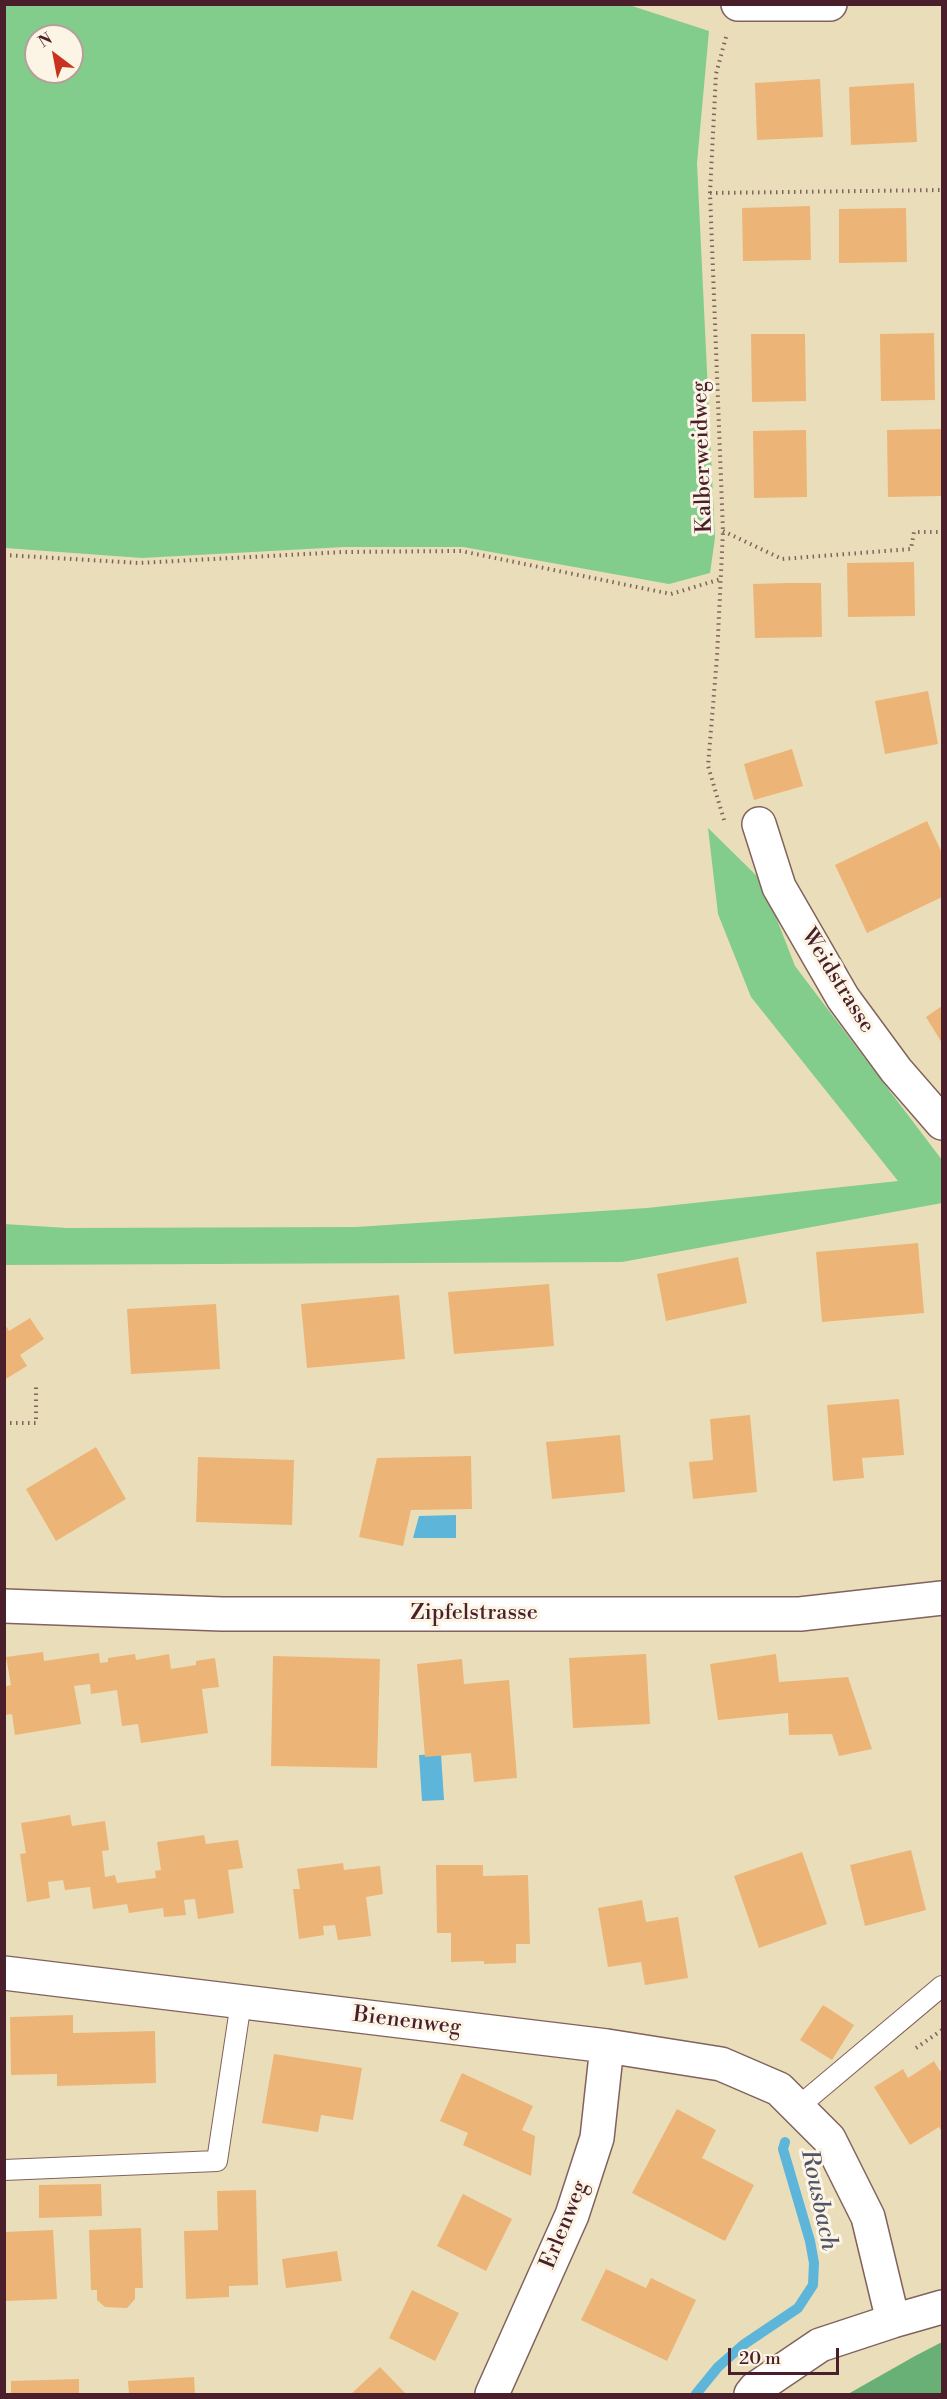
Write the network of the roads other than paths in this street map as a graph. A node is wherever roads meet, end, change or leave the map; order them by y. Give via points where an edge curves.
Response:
1 (830, 4) edge
2 (749, 11) edge
3 (743, 825) road end
4 (942, 1123) edge
5 (942, 1598) edge
6 (4, 1606) edge
7 (4, 1973) edge
8 (942, 1986) edge
9 (241, 2002) junction
10 (607, 2046) junction
11 (798, 2107) junction
12 (4, 2170) edge
13 (942, 2307) edge
14 (893, 2321) junction
15 (492, 2394) edge
16 (751, 2394) edge

1 - 2 street
3 - 4 street, Weidstrasse via 843,998 896,1070
5 - 6 street, Zipfelstrasse via 800,1614 222,1614
7 - 9 street, Bienenweg
8 - 11 lane
9 - 10 street, Bienenweg
9 - 12 lane via 218,2162
10 - 11 street, Bienenweg via 721,2064 779,2089
10 - 15 street, Erlenweg via 597,2139 572,2215
11 - 14 street, Bienenweg via 829,2139 868,2217
13 - 14 street
14 - 16 street via 820,2345

